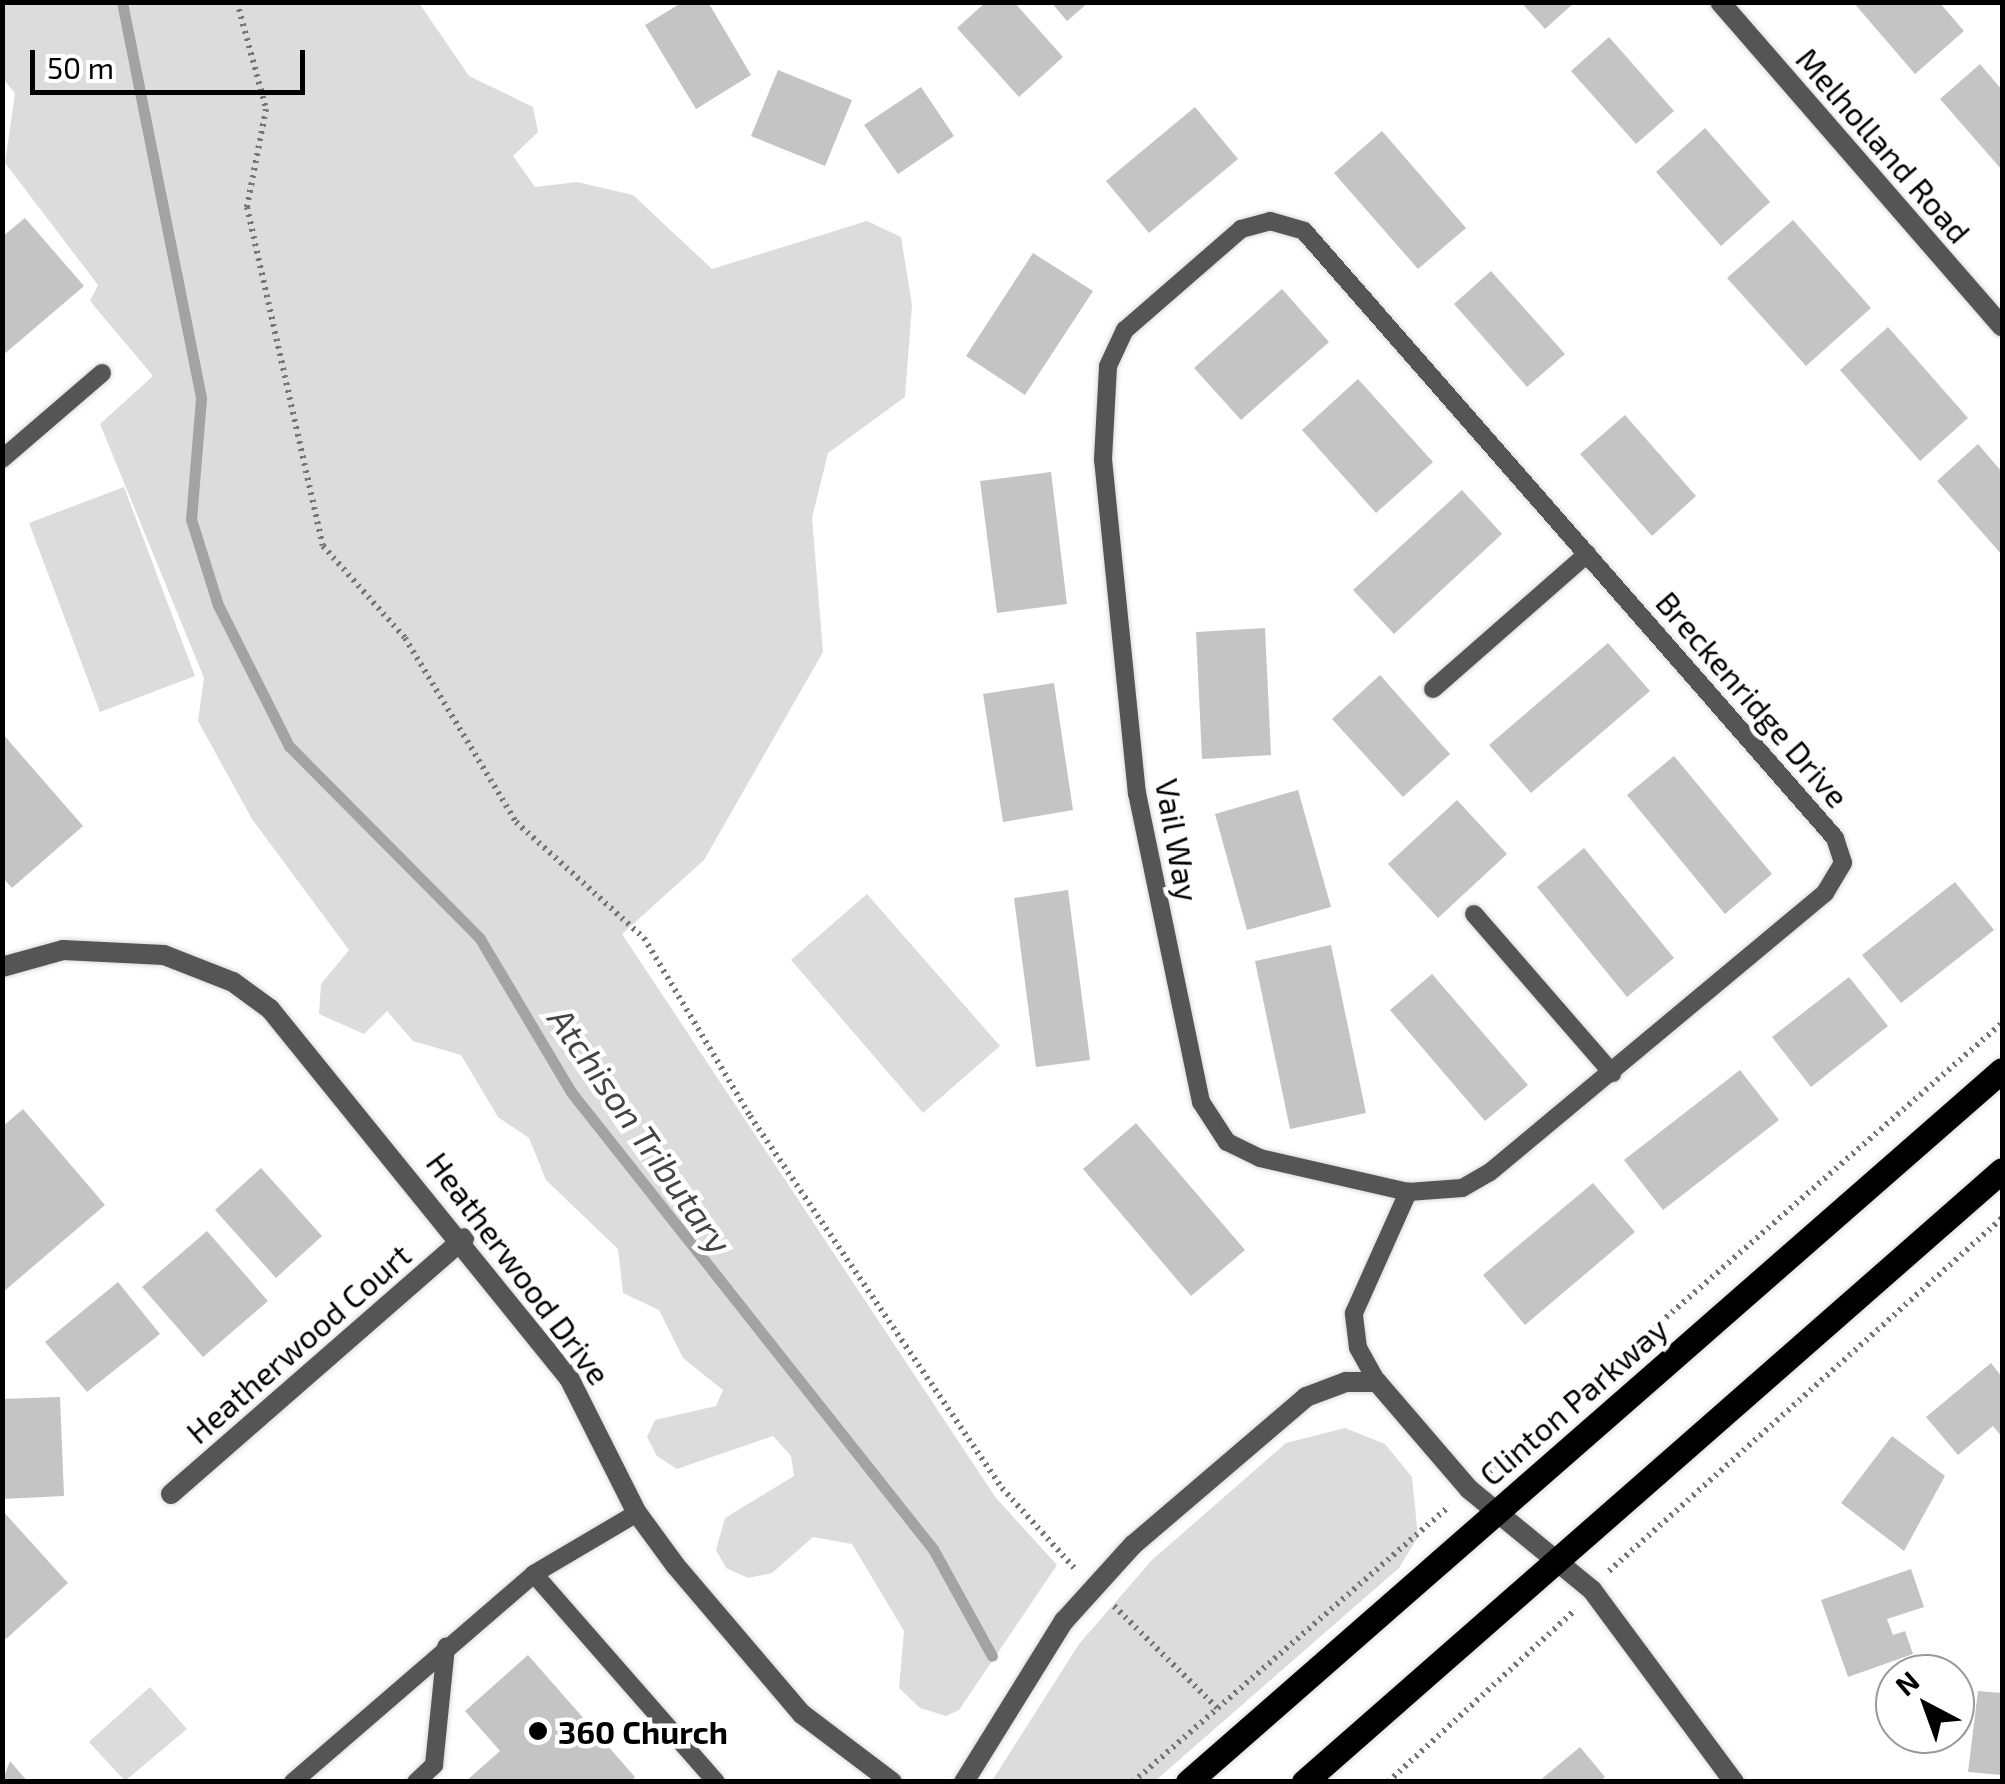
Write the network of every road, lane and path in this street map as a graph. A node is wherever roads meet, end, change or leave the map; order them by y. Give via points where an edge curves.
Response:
1 (238, 2) edge
2 (1720, 2) edge
3 (1270, 221) joint
4 (2002, 326) edge
5 (102, 373) dead end
6 (2, 459) edge
7 (1586, 554) junction
8 (1433, 688) dead end
9 (1474, 914) dead end
10 (2, 967) edge
11 (2002, 1023) edge
12 (2002, 1070) edge
13 (1612, 1073) junction
14 (2002, 1170) edge
15 (1408, 1192) junction
16 (2002, 1218) edge
17 (464, 1238) junction
18 (1616, 1362) dead end
19 (1377, 1382) junction
20 (171, 1494) dead end
21 (1496, 1512) junction
22 (637, 1513) junction
23 (1416, 1533) dead end
24 (1638, 1538) dead end
25 (1556, 1561) junction
26 (1073, 1567) dead end
27 (534, 1574) junction
28 (1116, 1608) dead end
29 (446, 1647) junction
30 (1540, 1649) dead end
31 (1217, 1708) junction
32 (293, 1782) edge
33 (416, 1782) edge
34 (716, 1782) edge
35 (892, 1782) edge
36 (964, 1782) edge
37 (1134, 1782) edge
38 (1188, 1782) edge
39 (1304, 1782) edge
40 (1388, 1782) edge
41 (1734, 1782) edge

1 - 26 path via 266,109 247,207 323,546 405,638 516,822 644,938 750,1116 1002,1488
2 - 4 street, Melholland Road
3 - 7 lane, Breckenridge Drive via 1304,232
3 - 15 lane, Vail Way via 1241,229 1140,318 1108,366 1103,459 1137,794 1213,1127 1260,1158
5 - 6 lane
7 - 8 lane
7 - 13 lane, Breckenridge Drive via 1835,838 1843,863 1826,893
9 - 13 lane
10 - 17 street, Heatherwood Drive via 117,948 233,982 308,1050
11 - 18 path
12 - 21 main road, Clinton Parkway
13 - 15 lane, Breckenridge Drive via 1490,1172 1462,1188
14 - 25 main road
15 - 19 lane via 1354,1313 1358,1348
16 - 24 path
17 - 20 street, Heatherwood Court
17 - 22 street, Heatherwood Drive via 569,1378
19 - 21 street
19 - 36 street via 1306,1397 1133,1545 1064,1621
21 - 25 street
21 - 38 main road, Clinton Parkway
22 - 27 lane
22 - 35 street, Heatherwood Drive via 802,1714
23 - 31 path
25 - 39 main road
25 - 41 street via 1592,1590 1684,1704
27 - 29 lane
27 - 34 lane
28 - 31 path
29 - 32 lane
29 - 33 lane via 434,1765
30 - 40 path
31 - 37 path

